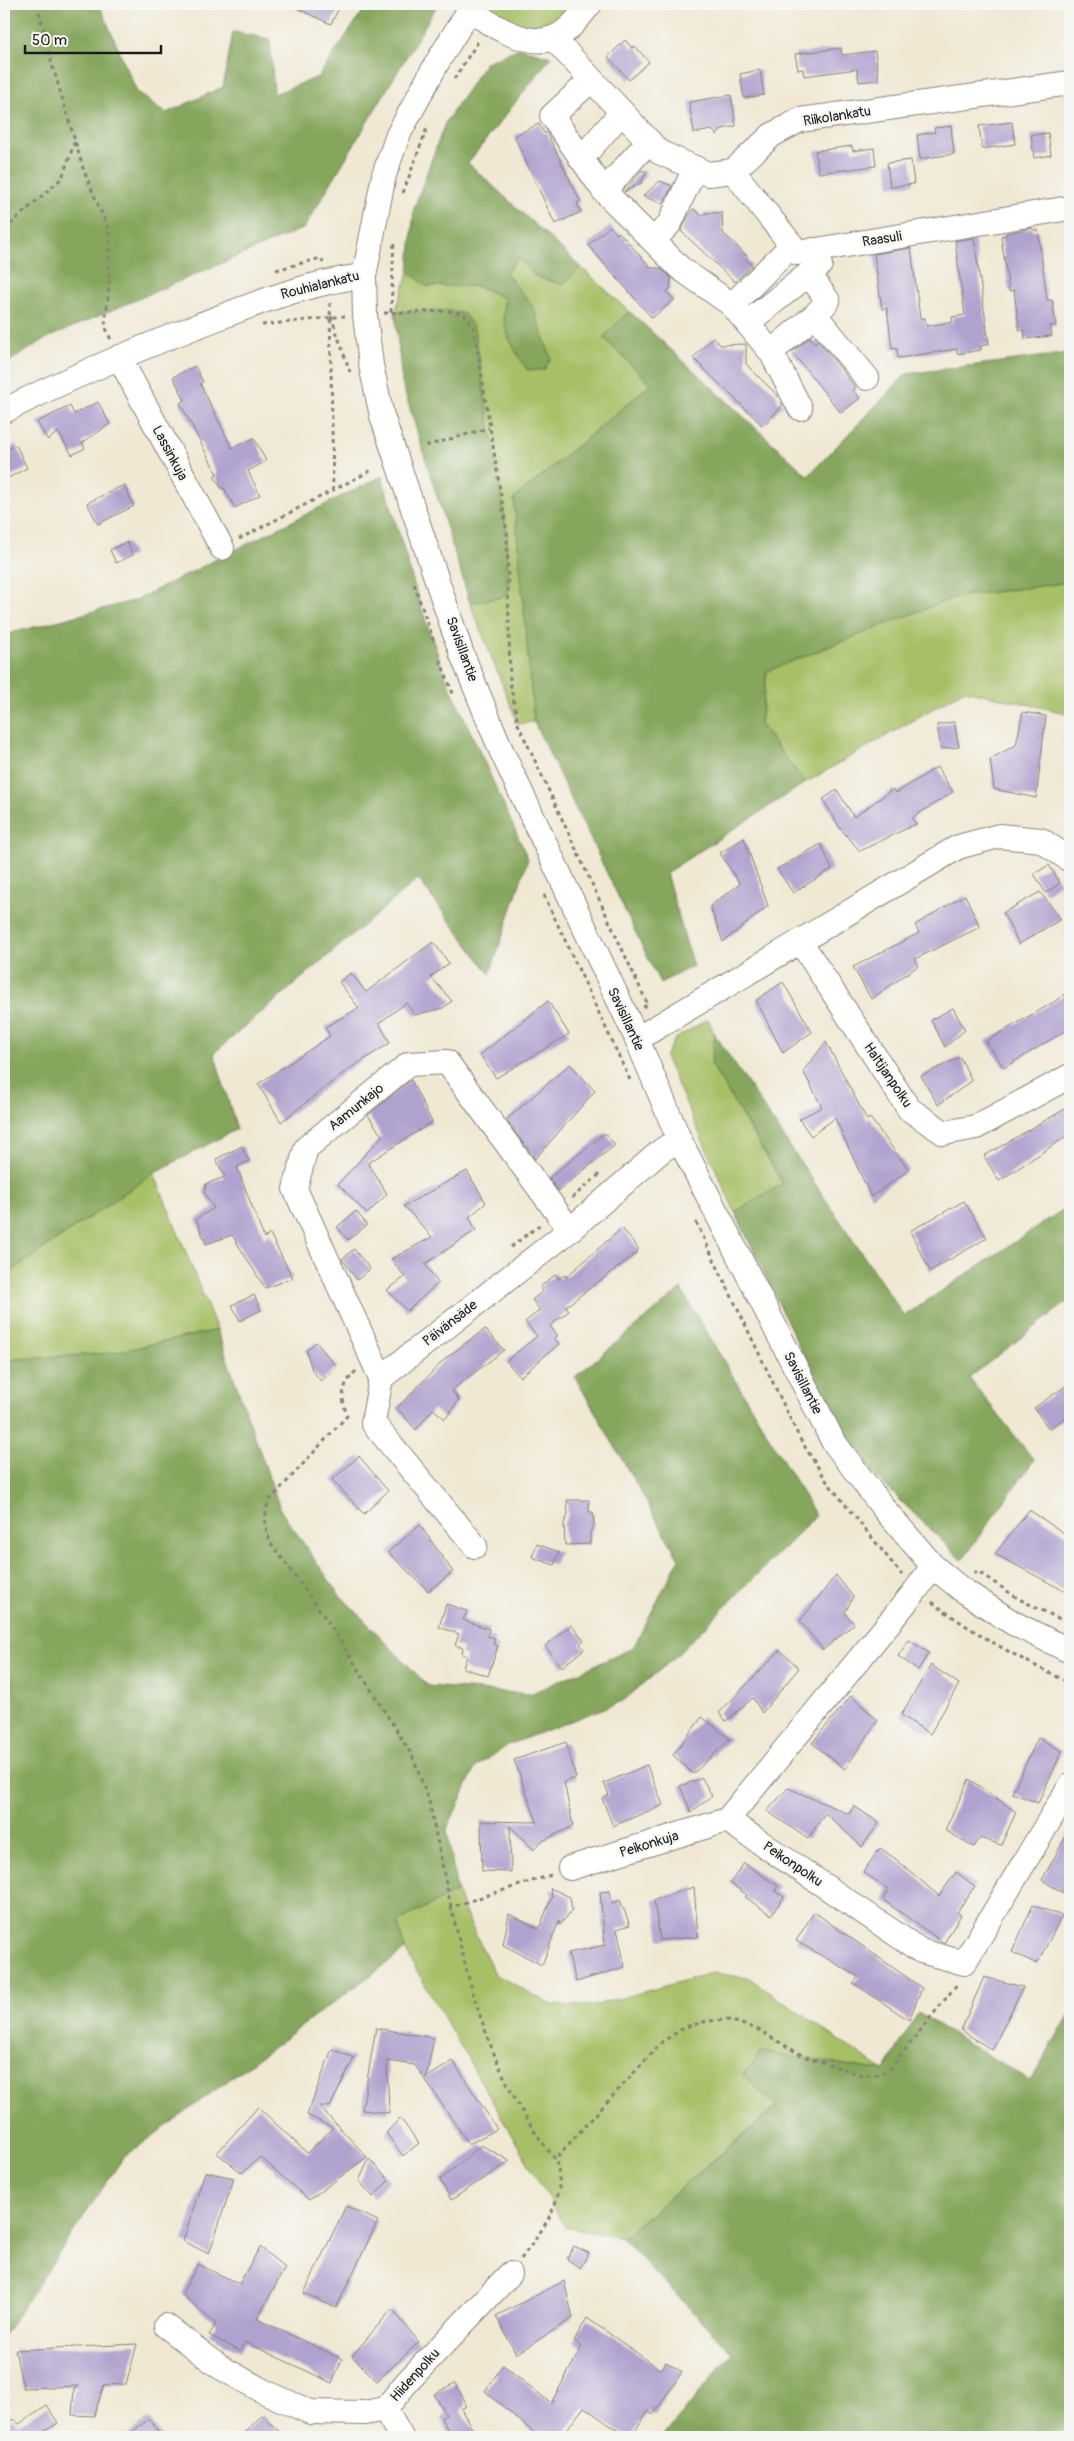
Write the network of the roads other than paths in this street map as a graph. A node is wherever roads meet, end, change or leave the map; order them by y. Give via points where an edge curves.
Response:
1 (590, 4) edge
2 (471, 7) edge
3 (553, 38) junction
4 (591, 80) junction
5 (1070, 82) edge
6 (622, 112) junction
7 (649, 141) junction
8 (582, 159) junction
9 (695, 168) junction
10 (733, 171) junction
11 (604, 191) junction
12 (1070, 208) edge
13 (653, 241) junction
14 (803, 248) junction
15 (809, 274) junction
16 (364, 276) junction
17 (732, 305) junction
18 (815, 315) junction
19 (747, 323) junction
20 (771, 352) junction
21 (119, 357) junction
22 (867, 378) dead end
23 (800, 408) dead end
24 (4, 411) edge
25 (222, 548) road end
26 (1070, 860) edge
27 (800, 941) junction
28 (637, 1039) junction
29 (1070, 1076) edge
30 (679, 1139) junction
31 (570, 1230) junction
32 (381, 1378) junction
33 (475, 1546) dead end
34 (933, 1566) junction
35 (1070, 1651) edge
36 (1070, 1786) edge
37 (726, 1820) junction
38 (570, 1868) road end
39 (510, 2274) road end
40 (166, 2326) dead end
41 (385, 2409) junction
42 (401, 2437) edge

1 - 3 street via 576,21
2 - 3 street via 489,25 520,37
2 - 16 street, Rouhialankatu via 398,135 384,175
3 - 4 street
4 - 6 street
4 - 8 street via 552,116
5 - 10 street, Riikolankatu via 800,120 772,135
6 - 7 street
6 - 8 street
7 - 9 street via 659,152
7 - 11 street
8 - 11 street
9 - 10 street via 708,174
9 - 13 street via 670,223
10 - 14 street
11 - 13 street
12 - 14 street, Raasuli
13 - 17 street via 680,268
14 - 15 street via 820,265
14 - 17 street
15 - 18 street via 828,301
15 - 19 street
16 - 21 street, Rouhialankatu via 328,280 288,291
16 - 28 street, Savisillantie via 371,365 382,416 461,652 501,750
17 - 19 street
18 - 20 street
18 - 22 street
19 - 20 street
20 - 23 street
21 - 24 street, Rouhialankatu
21 - 25 street, Lassinkuja
26 - 27 street via 1041,840 999,836 958,847
27 - 28 street
27 - 29 street, Haltijanpolku via 909,1109 944,1133 976,1127
28 - 30 street, Savisillantie
30 - 31 street, Päivänsäde
30 - 34 street, Savisillantie via 833,1441 884,1510
31 - 32 street, Päivänsäde
31 - 32 street, Aamunkajo via 447,1062 410,1064 306,1148 295,1189
32 - 33 street via 373,1423
34 - 35 street, Savisillantie via 1013,1623
34 - 37 street
36 - 37 street, Peikonpolku via 964,1963 922,1951
37 - 38 street, Peikonkuja
39 - 41 street, Hiidenpolku
40 - 41 street, Hiidenpolku via 220,2367 310,2412 365,2414
41 - 42 street

